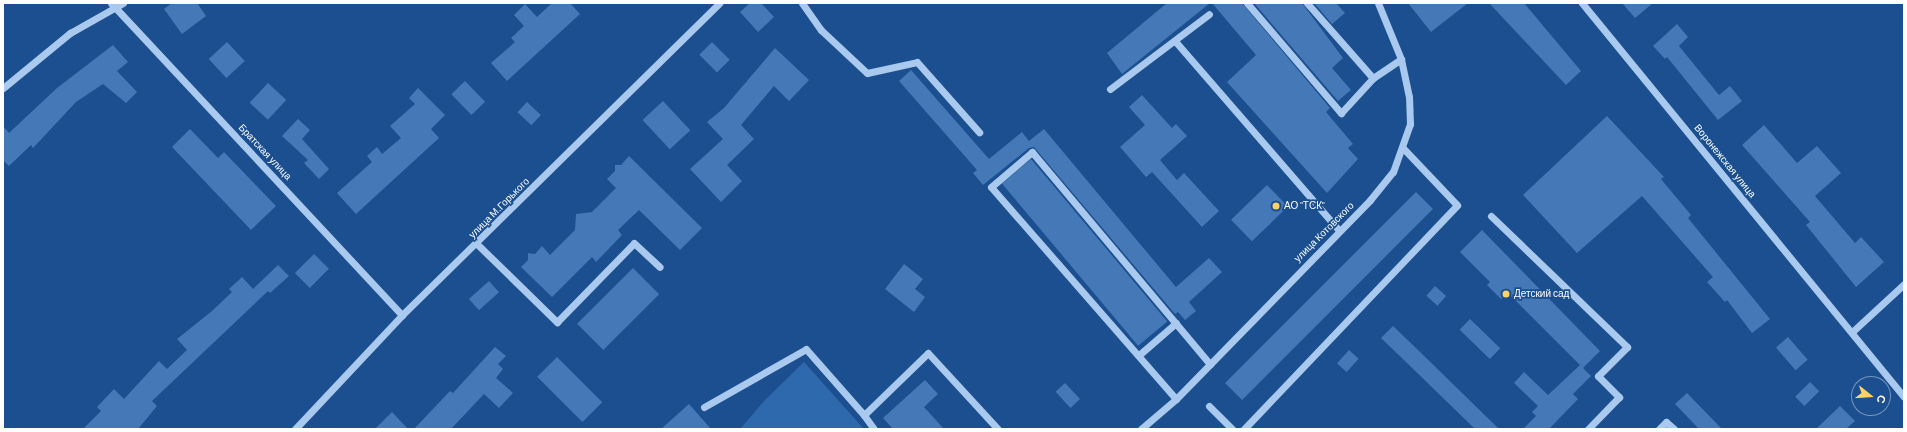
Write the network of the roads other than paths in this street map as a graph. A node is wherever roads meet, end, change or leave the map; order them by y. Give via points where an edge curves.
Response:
1 (720, 3) edge
2 (802, 3) edge
3 (1247, 3) edge
4 (1307, 3) edge
5 (1378, 3) edge
6 (1582, 3) edge
7 (117, 5) edge
8 (1209, 14) dead end
9 (1175, 40) junction
10 (1401, 59) junction
11 (1373, 78) junction
12 (3, 88) edge
13 (1110, 89) dead end
14 (979, 132) dead end
15 (1403, 148) junction
16 (1491, 216) dead end
17 (1339, 230) junction
18 (477, 244) junction
19 (660, 267) dead end
20 (1904, 284) edge
21 (402, 315) junction
22 (1176, 323) junction
23 (1852, 332) junction
24 (1139, 356) junction
25 (1210, 364) junction
26 (1904, 397) edge
27 (1176, 399) junction
28 (1209, 406) dead end
29 (704, 407) dead end
30 (864, 415) junction
31 (295, 429) edge
32 (874, 429) edge
33 (998, 429) edge
34 (1141, 429) edge
35 (1232, 429) edge
36 (1244, 429) edge
37 (1588, 429) edge
38 (1659, 429) edge
39 (1674, 429) edge

1 - 18 street, улица М.Горького
2 - 14 street via 821,30 868,73 917,62
3 - 11 street via 1341,113
4 - 11 street
5 - 10 street, улица Котовского
6 - 23 street, Воронежская улица
7 - 12 street via 70,33
7 - 21 street, Братская улица
8 - 9 street
9 - 13 street
9 - 17 street
10 - 11 street
10 - 15 street, улица Котовского via 1409,96 1410,124
15 - 17 street, улица Котовского via 1393,172
15 - 36 street via 1457,205
16 - 37 street via 1627,347 1598,376 1619,397
17 - 25 street, улица Котовского
18 - 19 street via 557,322 634,243
18 - 21 street, улица М.Горького
20 - 23 street
21 - 31 street, улица М.Горького
22 - 24 street
22 - 24 street via 1032,152 992,187
22 - 25 street
23 - 26 street, Воронежская улица
24 - 27 street
25 - 27 street, улица Котовского
27 - 34 street, улица Котовского
28 - 35 street
29 - 30 street via 806,349
30 - 32 street
30 - 33 street via 928,353
38 - 39 street via 1666,422

